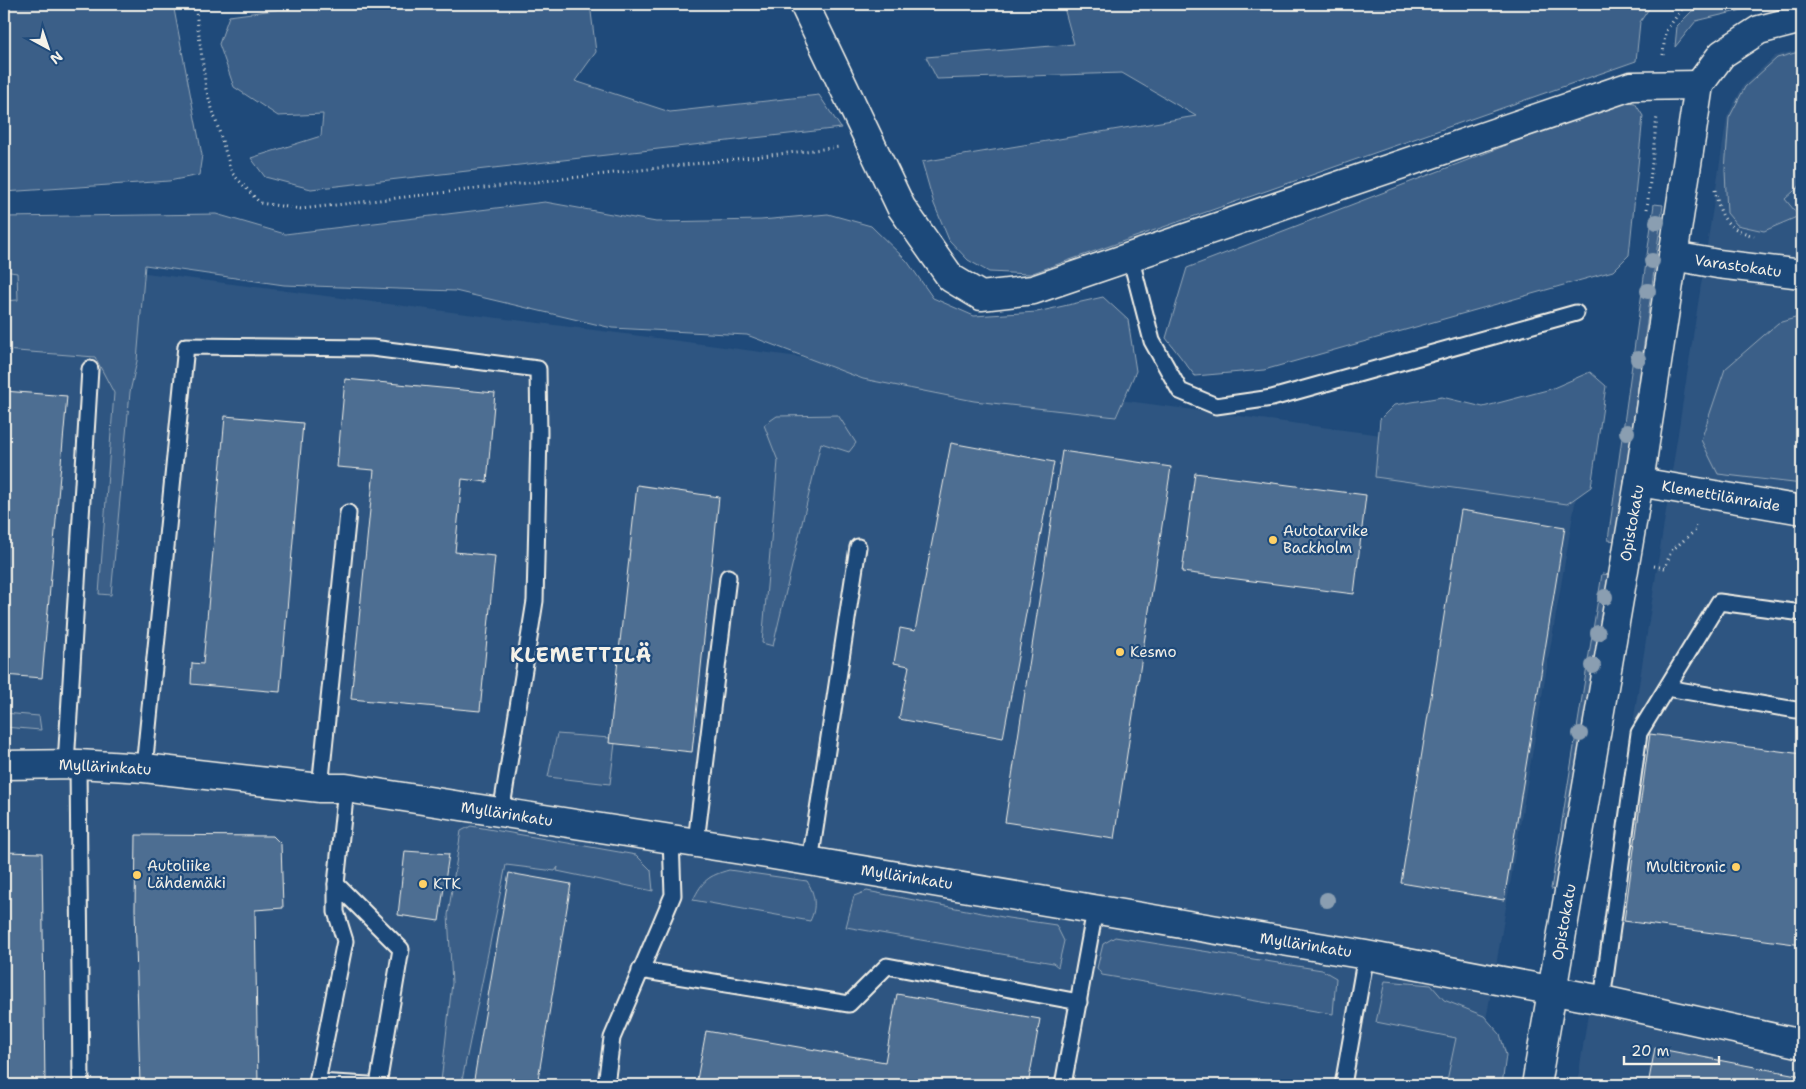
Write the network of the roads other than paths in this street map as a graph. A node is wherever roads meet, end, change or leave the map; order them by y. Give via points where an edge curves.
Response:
1 (804, 4) edge
2 (1802, 19) edge
3 (1699, 85) junction
4 (1130, 256) junction
5 (1673, 256) junction
6 (1802, 274) edge
7 (1576, 313) dead end
8 (90, 369) dead end
9 (1639, 482) junction
10 (1802, 510) edge
11 (348, 513) dead end
12 (858, 547) dead end
13 (728, 577) dead end
14 (1802, 613) edge
15 (1667, 688) junction
16 (1802, 711) edge
17 (72, 764) junction
18 (4, 765) edge
19 (144, 768) junction
20 (333, 788) junction
21 (501, 813) junction
22 (684, 841) junction
23 (810, 862) junction
24 (336, 884) junction
25 (1095, 910) junction
26 (1366, 955) junction
27 (640, 970) junction
28 (1553, 992) junction
29 (1602, 1000) junction
30 (1078, 1002) junction
31 (1802, 1044) edge
32 (81, 1085) edge
33 (369, 1085) edge
34 (378, 1085) edge
35 (606, 1085) edge
36 (1064, 1085) edge
37 (1343, 1085) edge
38 (1536, 1085) edge

1 - 4 street via 901,207 951,278 981,296 1033,290
2 - 3 street, Opistokatu via 1759,30 1722,54
3 - 4 street via 1631,86
3 - 5 street, Opistokatu
4 - 7 lane via 1152,341 1180,391 1216,406 1272,398
5 - 6 street, Varastokatu
5 - 9 street, Opistokatu
8 - 17 lane
9 - 10 street, Klemettilänraide
9 - 28 street, Opistokatu
11 - 20 lane
12 - 23 lane
13 - 22 lane
14 - 15 lane via 1719,602
15 - 16 lane
15 - 29 lane via 1639,733
17 - 18 street, Myllärinkatu
17 - 19 street, Myllärinkatu
17 - 32 lane
19 - 20 street, Myllärinkatu
19 - 21 lane via 186,346 372,348 538,369 535,601
20 - 21 street, Myllärinkatu
20 - 24 lane
21 - 22 street, Myllärinkatu
22 - 23 street, Myllärinkatu
22 - 27 lane via 672,895
23 - 25 street, Myllärinkatu
24 - 33 lane via 336,912 345,942 316,1082
24 - 34 lane via 401,949
25 - 26 street, Myllärinkatu
25 - 30 lane
26 - 28 street, Myllärinkatu
26 - 37 lane
27 - 30 lane via 849,1004 887,966
27 - 35 lane via 612,1038
28 - 29 street, Myllärinkatu
28 - 38 street, Opistokatu
29 - 31 street, Myllärinkatu
30 - 36 lane

